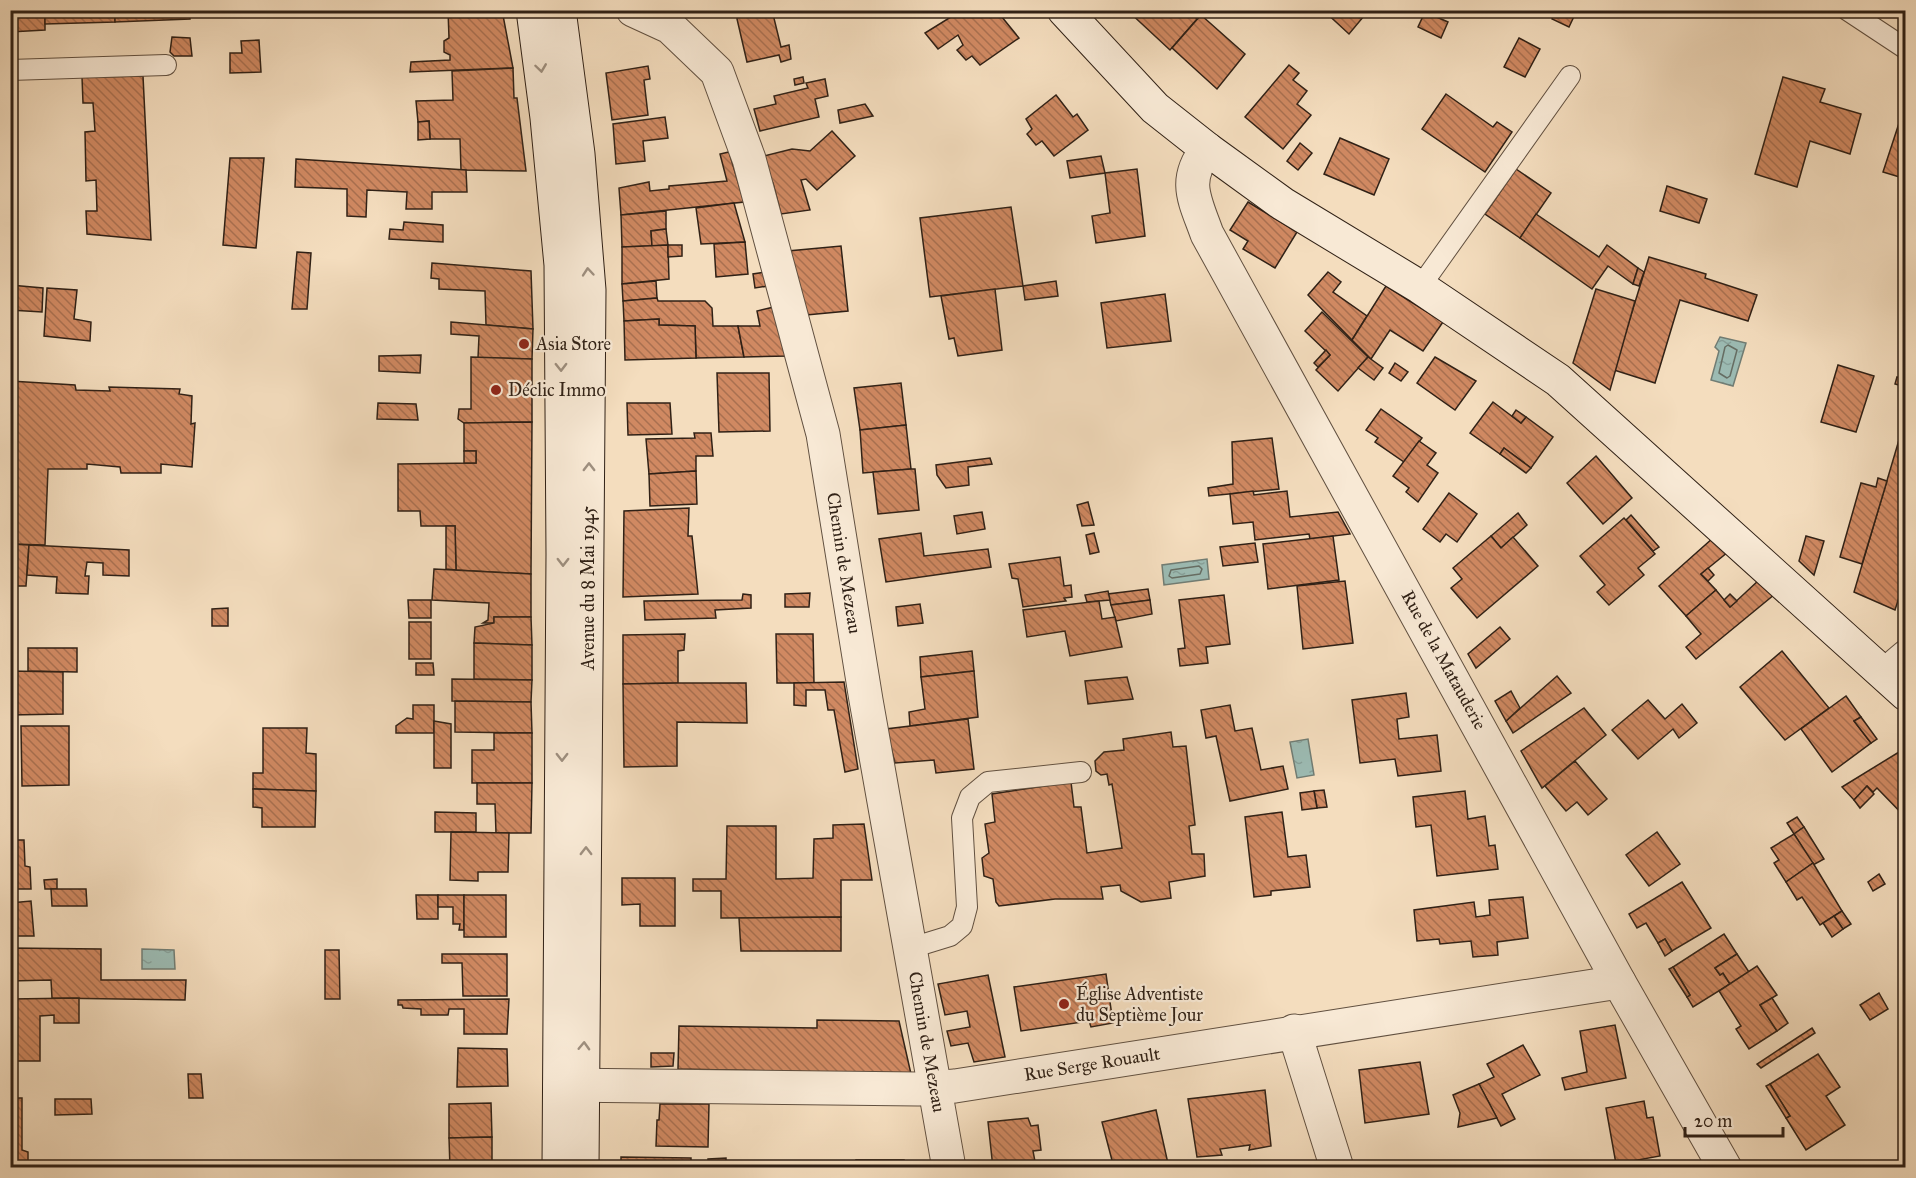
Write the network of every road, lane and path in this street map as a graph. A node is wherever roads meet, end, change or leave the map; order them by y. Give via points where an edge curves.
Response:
1 (533, 10) edge
2 (559, 10) edge
3 (633, 10) edge
4 (1064, 10) edge
5 (1847, 10) edge
6 (1905, 49) edge
7 (166, 64) dead end
8 (10, 70) edge
9 (1570, 76) dead end
10 (1207, 149) junction
11 (1420, 287) junction
12 (1899, 675) edge
13 (1081, 772) dead end
14 (911, 948) junction
15 (1619, 982) junction
16 (1294, 1031) junction
17 (571, 1085) junction
18 (936, 1087) junction
19 (559, 1167) edge
20 (582, 1167) edge
21 (949, 1167) edge
22 (1337, 1167) edge
23 (1725, 1167) edge

1 -> 17 street, Avenue du 8 Mai 1945 via 561,265
17 -> 2 street, Avenue du 8 Mai 1945 via 589,290 578,154
3 - 14 street, Chemin de Mezeau via 670,27 717,72 749,159 823,434
4 - 10 street via 1155,108
5 - 6 lane
7 - 8 lane
9 - 11 lane
10 - 11 street via 1283,204
10 - 15 street, Rue de la Matauderie via 1193,172 1192,191 1208,234
11 - 12 street via 1558,380
13 - 14 lane via 988,782 970,797 962,818 967,907 962,926 950,936
14 - 18 street, Chemin de Mezeau
15 - 16 street, Rue Serge Rouault
15 - 23 street, Rue de la Matauderie
16 - 18 street, Rue Serge Rouault
16 - 22 street
17 - 18 street, Rue Serge Rouault
17 - 19 street, Avenue du 8 Mai 1945
17 - 20 street, Avenue du 8 Mai 1945
18 - 21 street, Chemin de Mezeau

